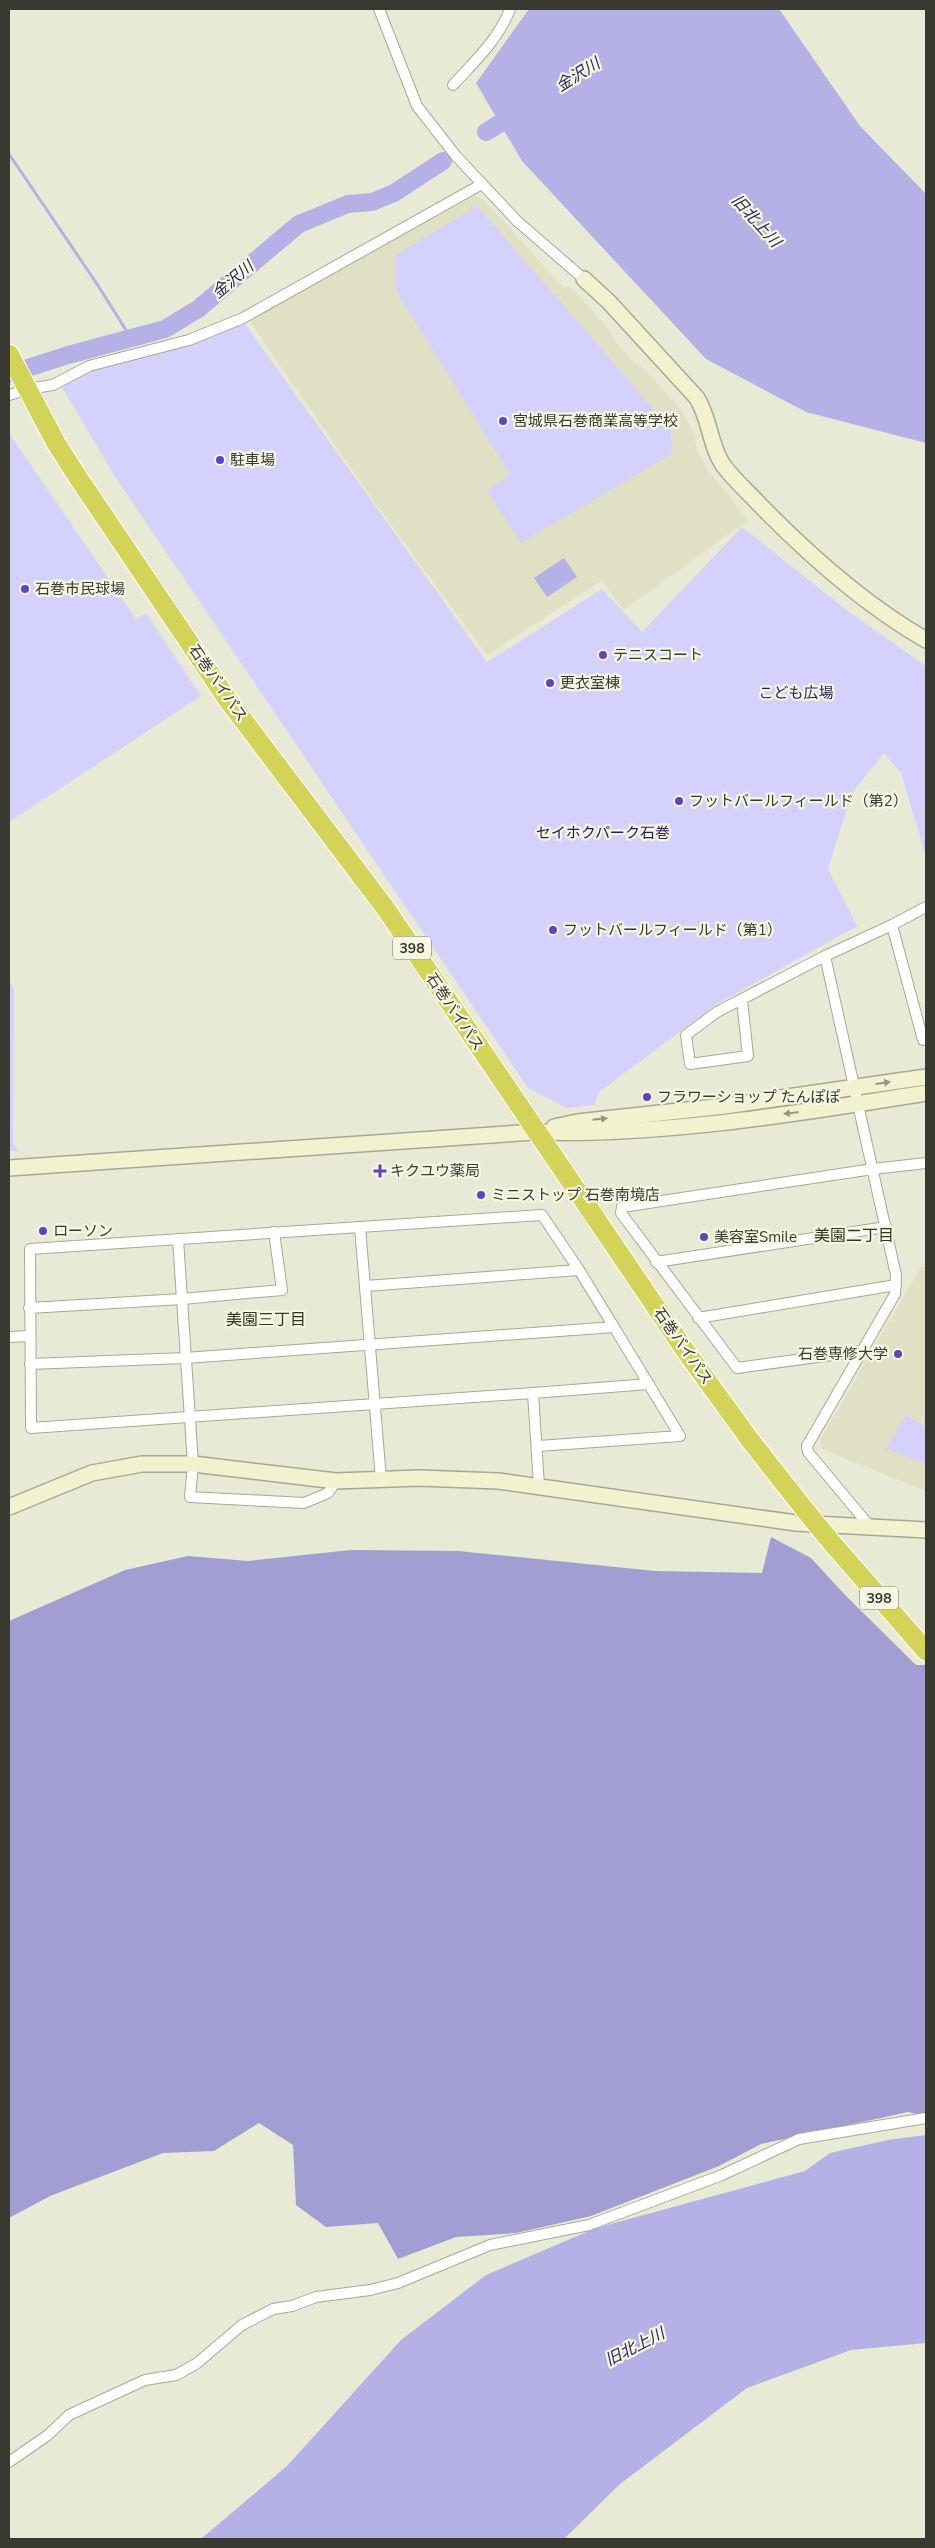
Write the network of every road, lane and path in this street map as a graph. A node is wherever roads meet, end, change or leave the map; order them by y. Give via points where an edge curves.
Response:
1 (378, 9) edge
2 (510, 9) edge
3 (453, 85) dead end
4 (482, 184) junction
5 (584, 279) joint
6 (9, 356) edge
7 (19, 390) edge
8 (926, 640) edge
9 (926, 907) edge
10 (892, 925) junction
11 (825, 956) junction
12 (742, 1000) junction
13 (926, 1039) edge
14 (926, 1077) edge
15 (856, 1087) junction
16 (926, 1093) edge
17 (860, 1104) junction
18 (536, 1132) junction
19 (926, 1163) edge
20 (9, 1168) edge
21 (873, 1169) junction
22 (360, 1227) junction
23 (886, 1227) junction
24 (274, 1232) junction
25 (178, 1240) junction
26 (656, 1262) junction
27 (579, 1270) junction
28 (896, 1285) junction
29 (366, 1286) junction
30 (182, 1299) junction
31 (29, 1308) junction
32 (698, 1318) junction
33 (614, 1327) junction
34 (29, 1336) junction
35 (9, 1337) edge
36 (369, 1345) junction
37 (861, 1351) junction
38 (185, 1358) junction
39 (30, 1364) junction
40 (649, 1384) junction
41 (533, 1393) junction
42 (373, 1404) junction
43 (189, 1417) junction
44 (538, 1446) junction
45 (193, 1464) junction
46 (381, 1480) junction
47 (336, 1481) junction
48 (539, 1486) junction
49 (9, 1506) edge
50 (872, 1529) junction
51 (926, 1530) edge
52 (926, 1651) edge
53 (926, 2118) edge
54 (9, 2462) edge

1 - 4 street via 415,104
2 - 3 street via 483,53
4 - 5 street via 517,221
4 - 7 street via 243,318 190,340 89,366 54,385
5 - 8 street via 697,398 720,460 743,487 825,567
6 - 7 highway, 石巻バイパス / 398
7 - 18 highway, 石巻バイパス / 398 via 223,692 386,909
9 - 10 street
10 - 11 street
10 - 13 street via 923,1040
11 - 12 street
11 - 15 street
12 - 12 street via 748,1056 690,1064 686,1036 717,1012
15 -> 14 street
15 - 17 street
18 -> 15 street via 578,1122
16 - 17 street
17 -> 18 street via 587,1134
17 - 21 street
18 - 20 street
18 - 52 highway, 石巻バイパス / 398, bridge via 750,1440 832,1543
19 - 21 street
21 - 23 street
21 - 26 street via 622,1207 621,1213
22 - 24 street
22 - 27 street via 542,1215
22 - 29 street
23 - 26 street
23 - 28 street
24 - 25 street
24 - 30 street via 282,1290
25 - 30 street
25 - 31 street via 30,1249
26 - 32 street
27 - 29 street
27 - 33 street
28 - 32 street
28 - 37 street
29 - 36 street
30 - 31 street
30 - 38 street
31 - 34 street
32 - 37 street via 737,1368
33 - 36 street
33 - 40 street
34 - 35 street
34 - 39 street
36 - 38 street
36 - 42 street
37 - 50 street via 806,1446
38 - 39 street
38 - 43 street
39 - 43 street via 31,1428
40 - 41 street
40 - 44 street via 680,1436
41 - 42 street
41 - 44 street
42 - 43 street
42 - 46 street
43 - 45 street
44 - 48 street
45 - 47 street
45 - 47 street via 190,1497 197,1499 304,1503 328,1493
45 - 49 street via 142,1464 92,1474
46 - 47 street
46 - 48 street via 459,1479
48 - 50 street via 796,1523
50 - 51 street
53 - 54 street via 799,2139 722,2175 589,2225 490,2245 398,2283 316,2297 273,2309 242,2325 196,2364 176,2375 145,2380 69,2415 48,2435

